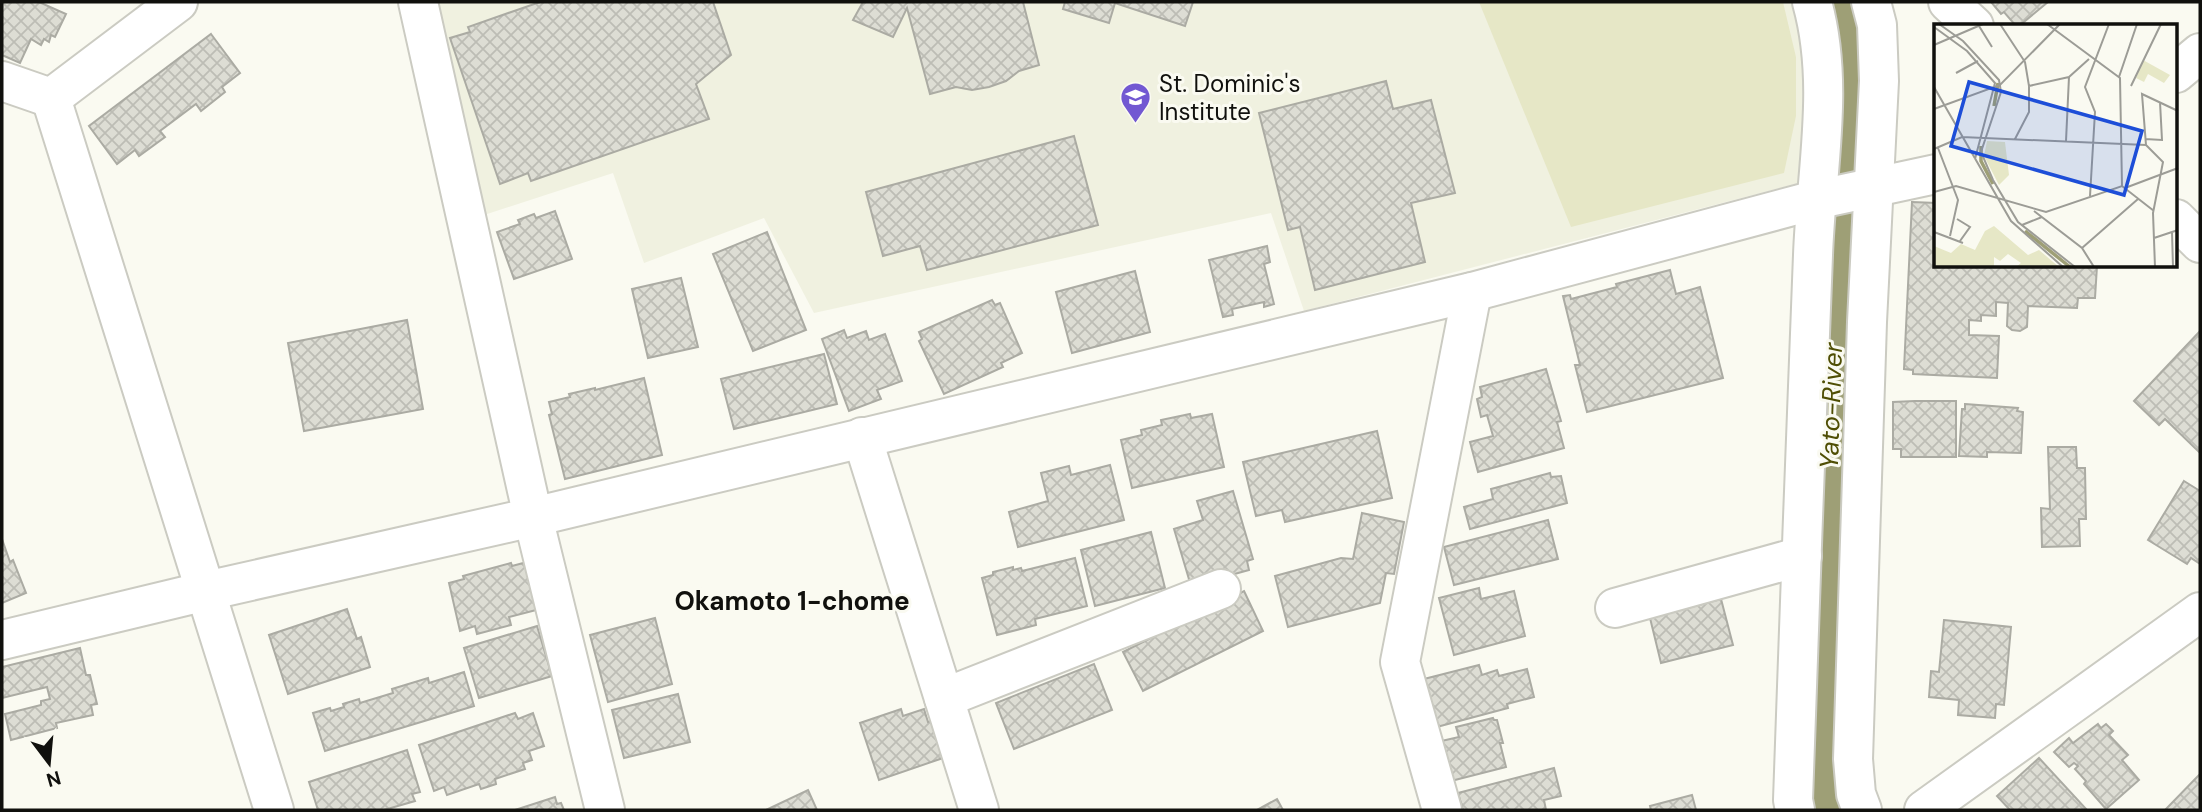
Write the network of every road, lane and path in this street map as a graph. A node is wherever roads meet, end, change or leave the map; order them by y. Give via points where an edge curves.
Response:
1 (178, 2) edge
2 (418, 2) edge
3 (1812, 2) edge
4 (1871, 2) edge
5 (1948, 2) edge
6 (1972, 24) edge
7 (2200, 53) edge
8 (2178, 71) edge
9 (4, 86) edge
10 (51, 98) junction
11 (1934, 174) edge
12 (1845, 194) junction
13 (2178, 221) edge
14 (2200, 243) edge
15 (1472, 292) junction
16 (862, 437) junction
17 (533, 517) junction
18 (1801, 556) junction
19 (1221, 589) dead end
20 (206, 591) junction
21 (1615, 608) dead end
22 (2200, 612) edge
23 (2, 640) edge
24 (944, 698) junction
25 (274, 810) edge
26 (605, 810) edge
27 (979, 810) edge
28 (1442, 810) edge
29 (1795, 810) edge
30 (1861, 810) edge
31 (1924, 810) edge

1 - 10 street
2 - 17 street
3 - 12 street
4 - 12 street via 1877,25 1879,81
5 - 6 street
7 - 8 street
9 - 10 street
10 - 20 street
11 - 12 street
12 - 15 street
12 - 18 street
12 - 30 street via 1867,322 1853,759
13 - 14 street
15 - 16 street
15 - 28 street via 1400,662
16 - 17 street
16 - 24 street
17 - 20 street
17 - 26 street
18 - 21 street
18 - 29 street
19 - 24 street
20 - 23 street
20 - 25 street
22 - 31 street
24 - 27 street

